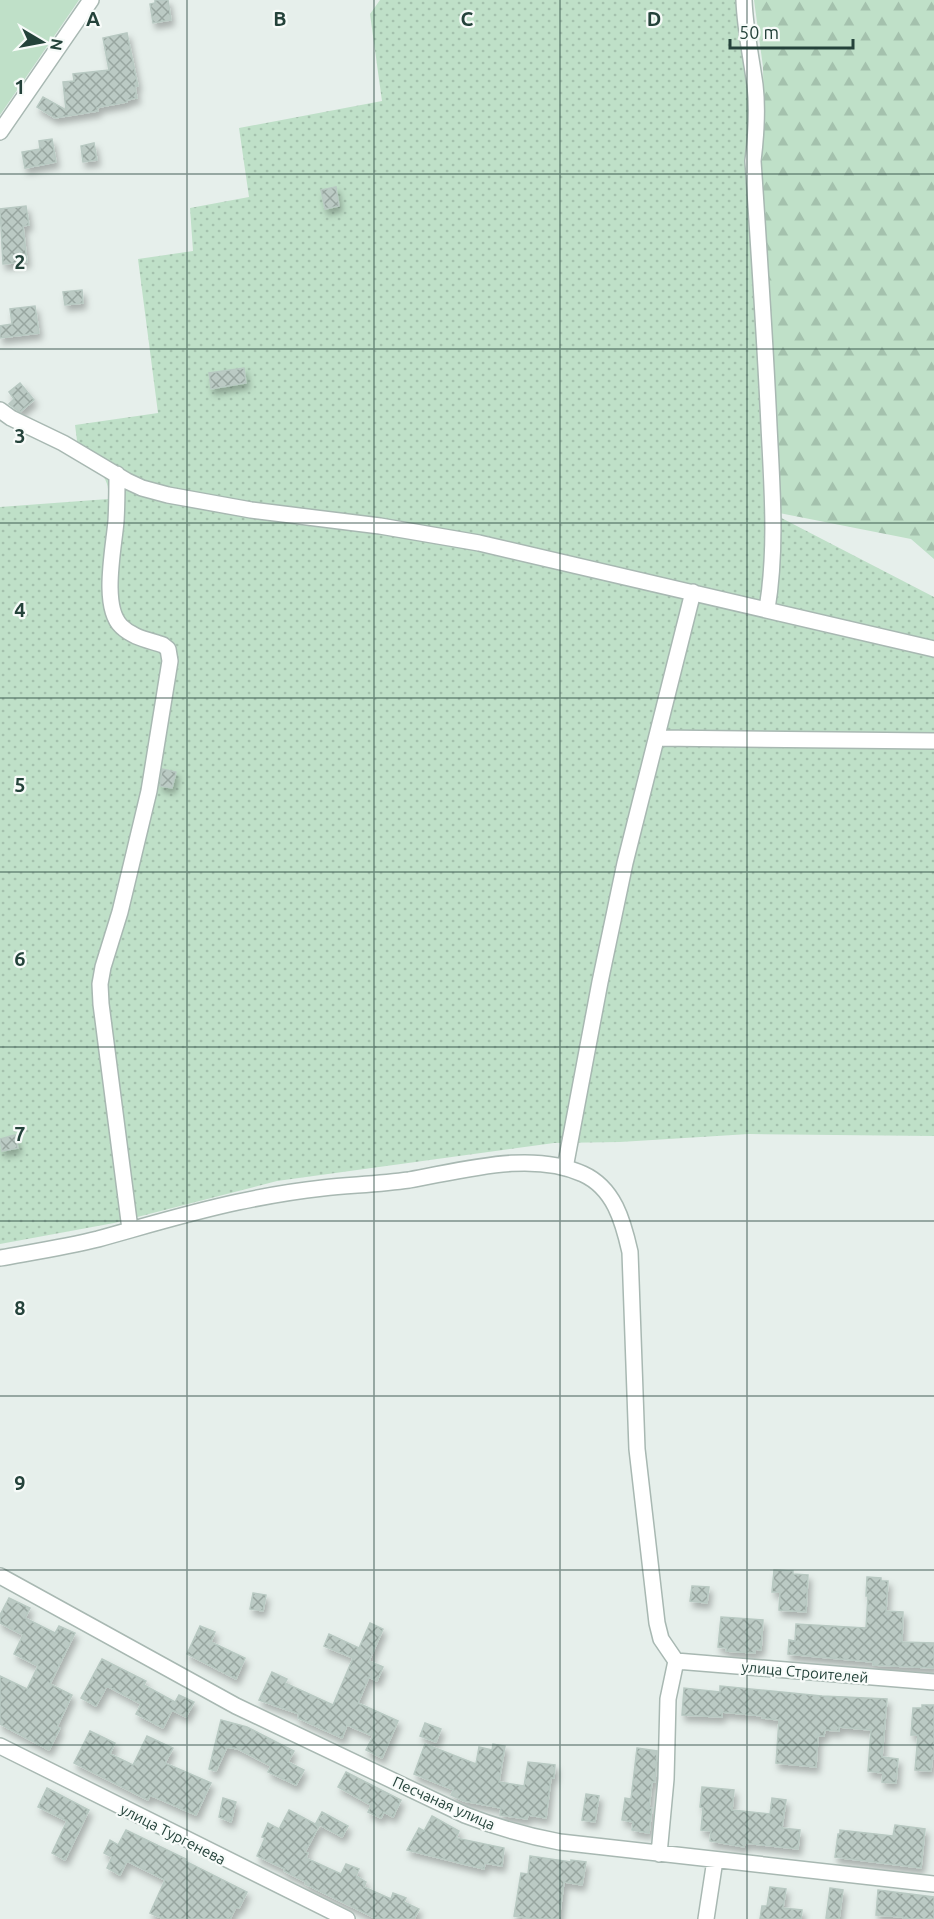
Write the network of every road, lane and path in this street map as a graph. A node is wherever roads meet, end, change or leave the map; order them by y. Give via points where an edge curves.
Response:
1 (91, 0) edge
2 (744, 0) edge
3 (0, 132) edge
4 (0, 410) edge
5 (117, 474) junction
6 (693, 592) junction
7 (767, 609) junction
8 (934, 649) edge
9 (657, 738) junction
10 (934, 741) edge
11 (565, 1168) junction
12 (130, 1229) junction
13 (0, 1257) edge
14 (0, 1576) edge
15 (676, 1661) junction
16 (934, 1682) edge
17 (0, 1746) edge
18 (659, 1854) junction
19 (715, 1860) junction
20 (934, 1884) edge
21 (347, 1919) edge
22 (706, 1919) edge

1 - 3 street
2 - 7 street via 755,86 753,161 771,476 773,553
4 - 5 street
5 - 6 street via 142,488 168,495 431,534
5 - 12 street via 110,582 114,615 129,633 168,649 170,661 149,791 100,984
6 - 7 street
6 - 9 street
7 - 8 street
9 - 10 street
9 - 11 street via 620,886
11 - 12 street via 492,1165 399,1181 283,1194
11 - 15 street via 584,1174 601,1186 615,1204 630,1252 641,1490 657,1623
12 - 13 street via 71,1245
14 - 18 street, Песчаная улица via 236,1706 465,1815 530,1836
15 - 16 street, улица Строителей
15 - 18 street via 668,1699
17 - 21 street, улица Тургенева
18 - 19 street, Песчаная улица
19 - 20 street, Песчаная улица
19 - 22 street

